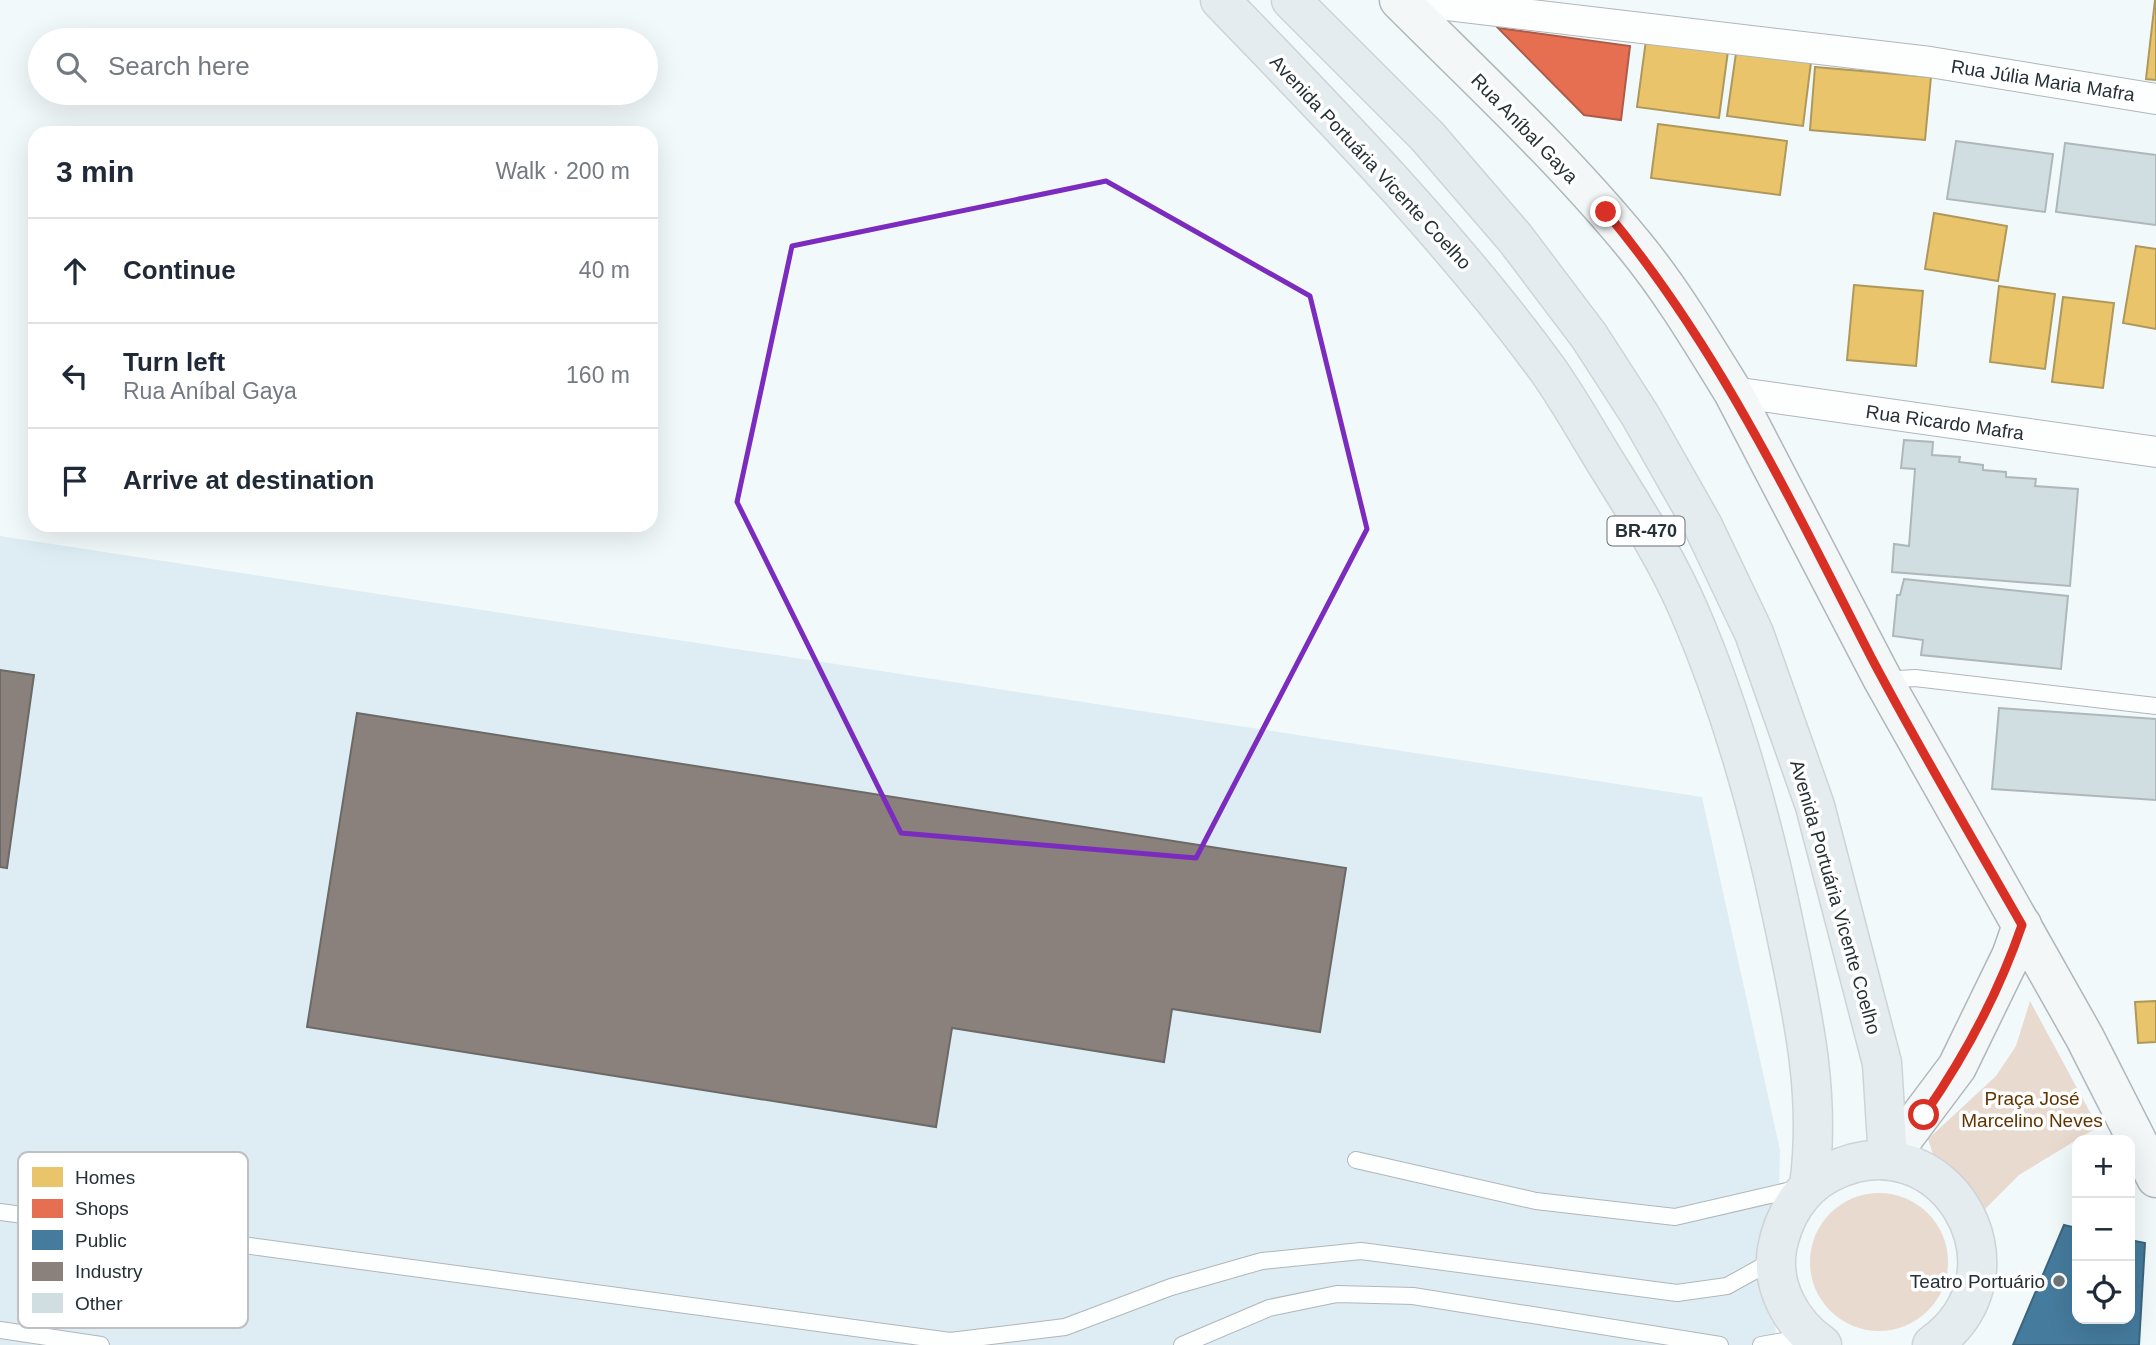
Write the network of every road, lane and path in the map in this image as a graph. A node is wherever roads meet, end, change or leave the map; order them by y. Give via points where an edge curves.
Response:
1 (1220, 0) edge
2 (1291, 0) edge
3 (1399, 0) edge
4 (1405, 0) edge
5 (2156, 99) edge
6 (1733, 392) junction
7 (2156, 452) edge
8 (1884, 680) junction
9 (2156, 706) edge
10 (2022, 925) junction
11 (1888, 1159) junction
12 (1356, 1160) dead end
13 (2156, 1178) edge
14 (1809, 1186) junction
15 (0, 1212) edge
16 (18, 1214) edge
17 (248, 1246) edge
18 (1776, 1259) junction
19 (0, 1330) edge
20 (1816, 1341) edge
21 (101, 1345) edge
22 (1182, 1345) edge
23 (1720, 1345) edge
24 (1761, 1345) edge
25 (1932, 1345) edge

1 - 14 highway, Avenida Portuária Vicente Coelho / BR-470 via 1389,176 1550,373 1634,508 1689,610 1733,724 1767,843 1811,1059 1814,1148
2 - 11 highway, Avenida Portuária Vicente Coelho / BR-470 via 1427,136 1515,238 1589,336 1703,526 1754,633 1815,807 1882,1063
3 - 6 main road, Rua Aníbal Gaya via 1606,212 1672,296
4 - 5 street, Rua Júlia Maria Mafra via 1930,62
6 - 7 street, Rua Ricardo Mafra
6 - 8 main road, Rua Aníbal Gaya
8 - 9 lane via 1915,678
8 - 10 main road, Rua Aníbal Gaya
10 - 11 main road via 1957,1067
10 - 13 main road, Rua Aníbal Gaya
11 - 14 highway via 1839,1168
11 - 25 highway via 1921,1170 1947,1188 1967,1213 1977,1244 1979,1269 1974,1293 1963,1316
12 - 14 lane via 1536,1201 1675,1217
14 - 18 highway via 1786,1219
15 - 16 lane
17 - 18 lane via 950,1342 1065,1327 1171,1287 1262,1261 1361,1251 1677,1293 1727,1286
18 - 20 highway via 1784,1301
19 - 21 lane
20 - 24 lane
22 - 23 lane via 1269,1308 1337,1294 1413,1296

